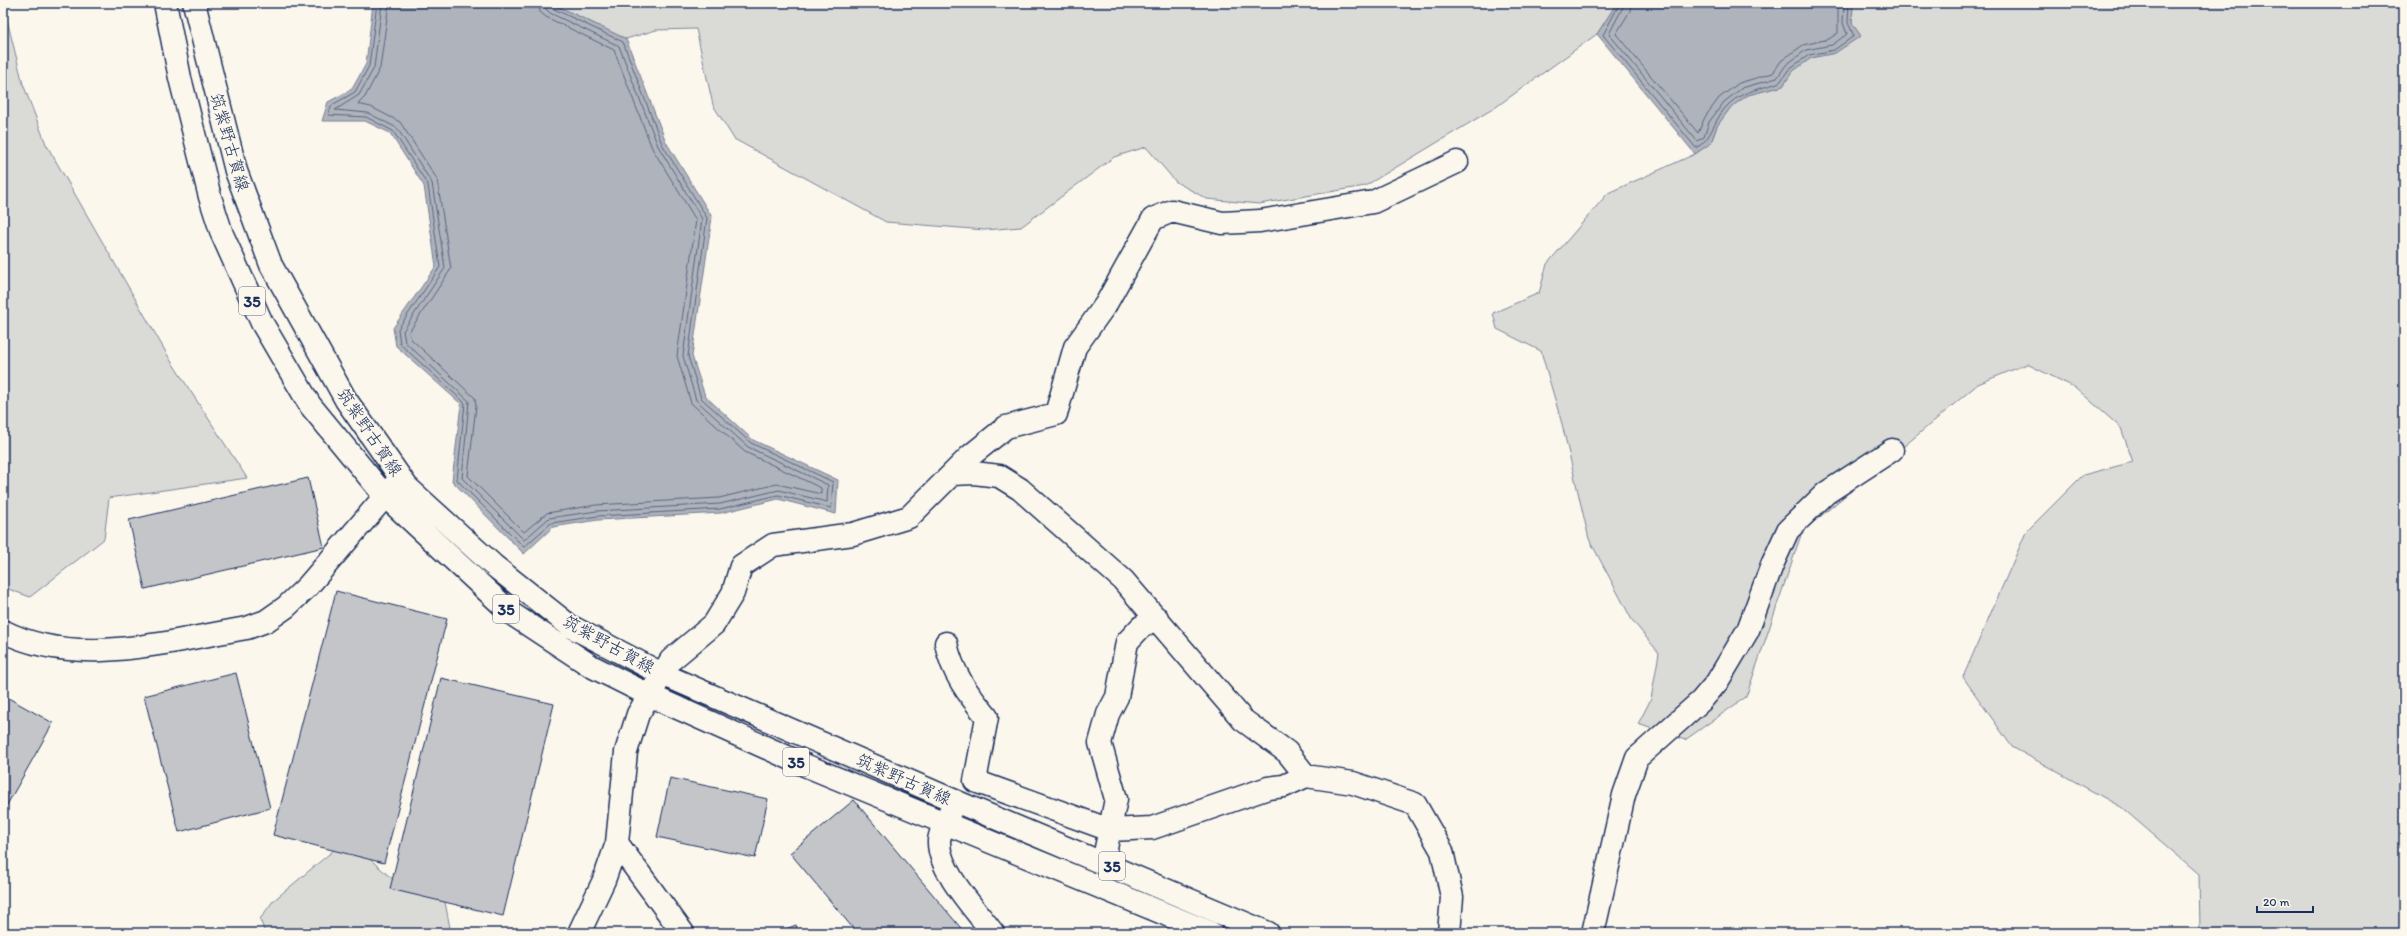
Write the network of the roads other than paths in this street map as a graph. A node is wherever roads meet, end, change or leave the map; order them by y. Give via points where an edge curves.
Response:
1 (165, 3) edge
2 (194, 3) edge
3 (1457, 162) dead end
4 (1892, 450) dead end
5 (952, 474) junction
6 (401, 477) junction
7 (384, 495) junction
8 (1157, 618) junction
9 (3, 631) edge
10 (946, 643) dead end
11 (662, 674) junction
12 (649, 695) junction
13 (1306, 776) junction
14 (955, 801) junction
15 (946, 824) junction
16 (1110, 830) junction
17 (617, 843) junction
18 (1103, 863) junction
19 (579, 933) edge
20 (682, 933) edge
21 (993, 933) edge
22 (1211, 933) edge
23 (1268, 933) edge
24 (1449, 933) edge
25 (1593, 933) edge

1 - 7 street, 筑紫野古賀線 / 35 via 180,78 210,197 228,247 262,323 310,405
2 - 6 street, 筑紫野古賀線 / 35 via 236,172 271,265 346,400
3 - 5 street via 1373,202 1260,221 1222,223 1172,211 1153,219 1106,304 1075,346 1056,414 1006,427
4 - 25 street via 1826,493 1788,530 1748,630 1717,682 1700,701 1637,758 1624,795
5 - 8 street via 999,476 1020,490 1123,580
5 - 11 street via 909,517 853,534 773,545 742,566 733,593 714,624 671,660
6 - 7 street
6 - 11 street, 筑紫野古賀線 / 35 via 407,487 493,565 570,626
7 - 9 street via 308,586 286,608 266,621 247,628 104,652 70,651 22,641
7 - 12 street, 筑紫野古賀線 / 35 via 512,614 591,666
8 - 13 street via 1243,720 1287,752
8 - 16 street via 1141,627 1128,642 1117,697 1108,714 1100,743 1116,799
10 - 16 street via 950,661 964,690 987,716 975,781
11 - 12 street
11 - 14 street, 筑紫野古賀線 / 35
12 - 15 street, 筑紫野古賀線 / 35 via 807,766
12 - 17 street via 638,714 626,752
13 - 16 street via 1284,786 1268,788 1152,828
13 - 24 street via 1353,783 1415,804 1442,851 1452,897
14 - 15 street
14 - 18 street, 筑紫野古賀線 / 35
15 - 21 street via 939,840 940,857 956,884
15 - 22 street, 筑紫野古賀線 / 35
16 - 18 street
17 - 19 street via 604,880
17 - 20 street
18 - 23 street, 筑紫野古賀線 / 35

